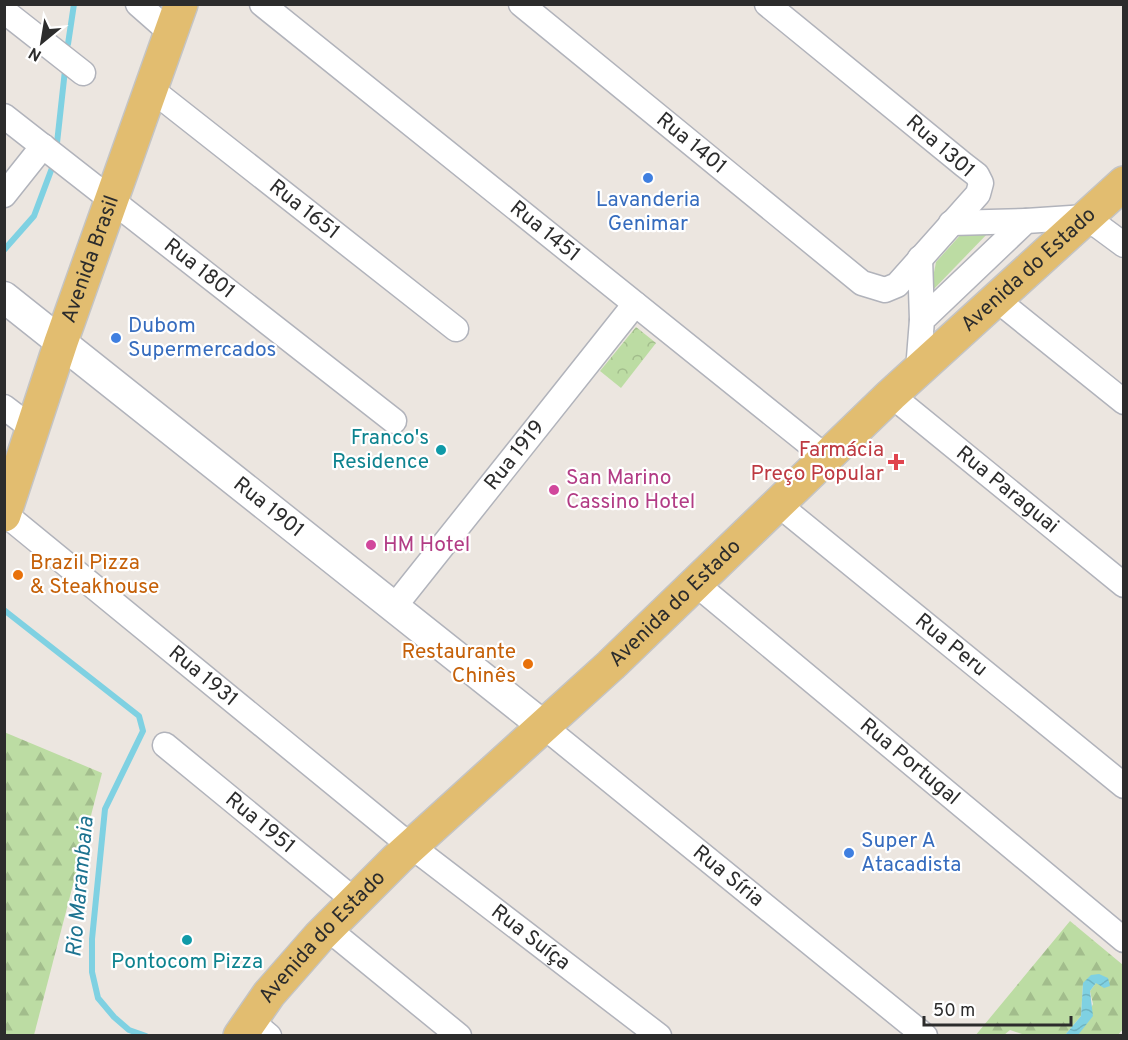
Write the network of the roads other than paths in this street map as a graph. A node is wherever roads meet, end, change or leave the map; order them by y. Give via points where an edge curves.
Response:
1 (138, 4) edge
2 (262, 4) edge
3 (521, 4) edge
4 (767, 4) edge
5 (4, 11) edge
6 (176, 19) edge
7 (83, 74) dead end
8 (151, 89) junction
9 (4, 116) edge
10 (43, 146) junction
11 (1124, 183) edge
12 (4, 195) edge
13 (111, 200) junction
14 (1086, 217) junction
15 (1026, 221) junction
16 (951, 223) junction
17 (1124, 245) edge
18 (920, 258) junction
19 (862, 283) joint
20 (4, 297) edge
21 (996, 299) junction
22 (635, 304) junction
23 (922, 320) junction
24 (456, 329) dead end
25 (61, 342) junction
26 (918, 370) junction
27 (891, 395) junction
28 (1124, 402) edge
29 (4, 407) edge
30 (394, 421) dead end
31 (33, 429) junction
32 (827, 458) junction
33 (779, 505) junction
34 (5, 514) edge
35 (696, 584) junction
36 (1124, 585) edge
37 (394, 607) junction
38 (537, 721) junction
39 (165, 745) dead end
40 (1124, 786) edge
41 (407, 843) junction
42 (354, 900) junction
43 (327, 928) junction
44 (1124, 940) edge
45 (253, 1030) edge
46 (459, 1035) edge
47 (659, 1035) edge
48 (925, 1035) edge

1 - 6 street
2 - 22 street, Rua 1451
3 - 19 street, Rua 1401
4 - 16 street, Rua 1301 via 977,175 981,183 978,194
5 - 7 street
6 - 8 main road, Avenida Brasil
8 - 13 main road, Avenida Brasil
8 - 24 street, Rua 1651
9 - 10 street, Rua 1801
10 - 12 street
10 - 13 street, Rua 1801
11 - 14 main road, Avenida do Estado
13 - 25 main road, Avenida Brasil
13 - 30 street, Rua 1801
14 - 15 street
14 - 17 street
14 - 21 main road, Avenida do Estado
15 - 16 street
15 - 23 street
16 - 18 street, Rua 1301
18 - 19 street, Rua 1301 via 897,285 885,290
18 - 23 street
20 - 25 street, Rua 1901
21 - 26 main road, Avenida do Estado
21 - 28 street
22 - 32 street, Rua 1451
22 - 37 street, Rua 1919
23 - 26 street
25 - 31 main road, Avenida Brasil
25 - 37 street, Rua 1901
26 - 27 main road, Avenida do Estado
27 - 32 main road, Avenida do Estado
27 - 36 street, Rua Paraguai
29 - 31 street
31 - 34 main road, Avenida Brasil
32 - 33 main road, Avenida do Estado
33 - 35 main road, Avenida do Estado
33 - 40 street, Rua Peru
34 - 41 street, Rua 1931
35 - 38 main road, Avenida do Estado
35 - 44 street, Rua Portugal
37 - 38 street, Rua 1901
38 - 41 main road, Avenida do Estado
38 - 48 street, Rua Síria
39 - 42 street, Rua 1951
41 - 42 main road, Avenida do Estado
41 - 47 street, Rua Suíça
42 - 43 main road, Avenida do Estado
43 - 45 main road, Avenida do Estado
43 - 46 street

